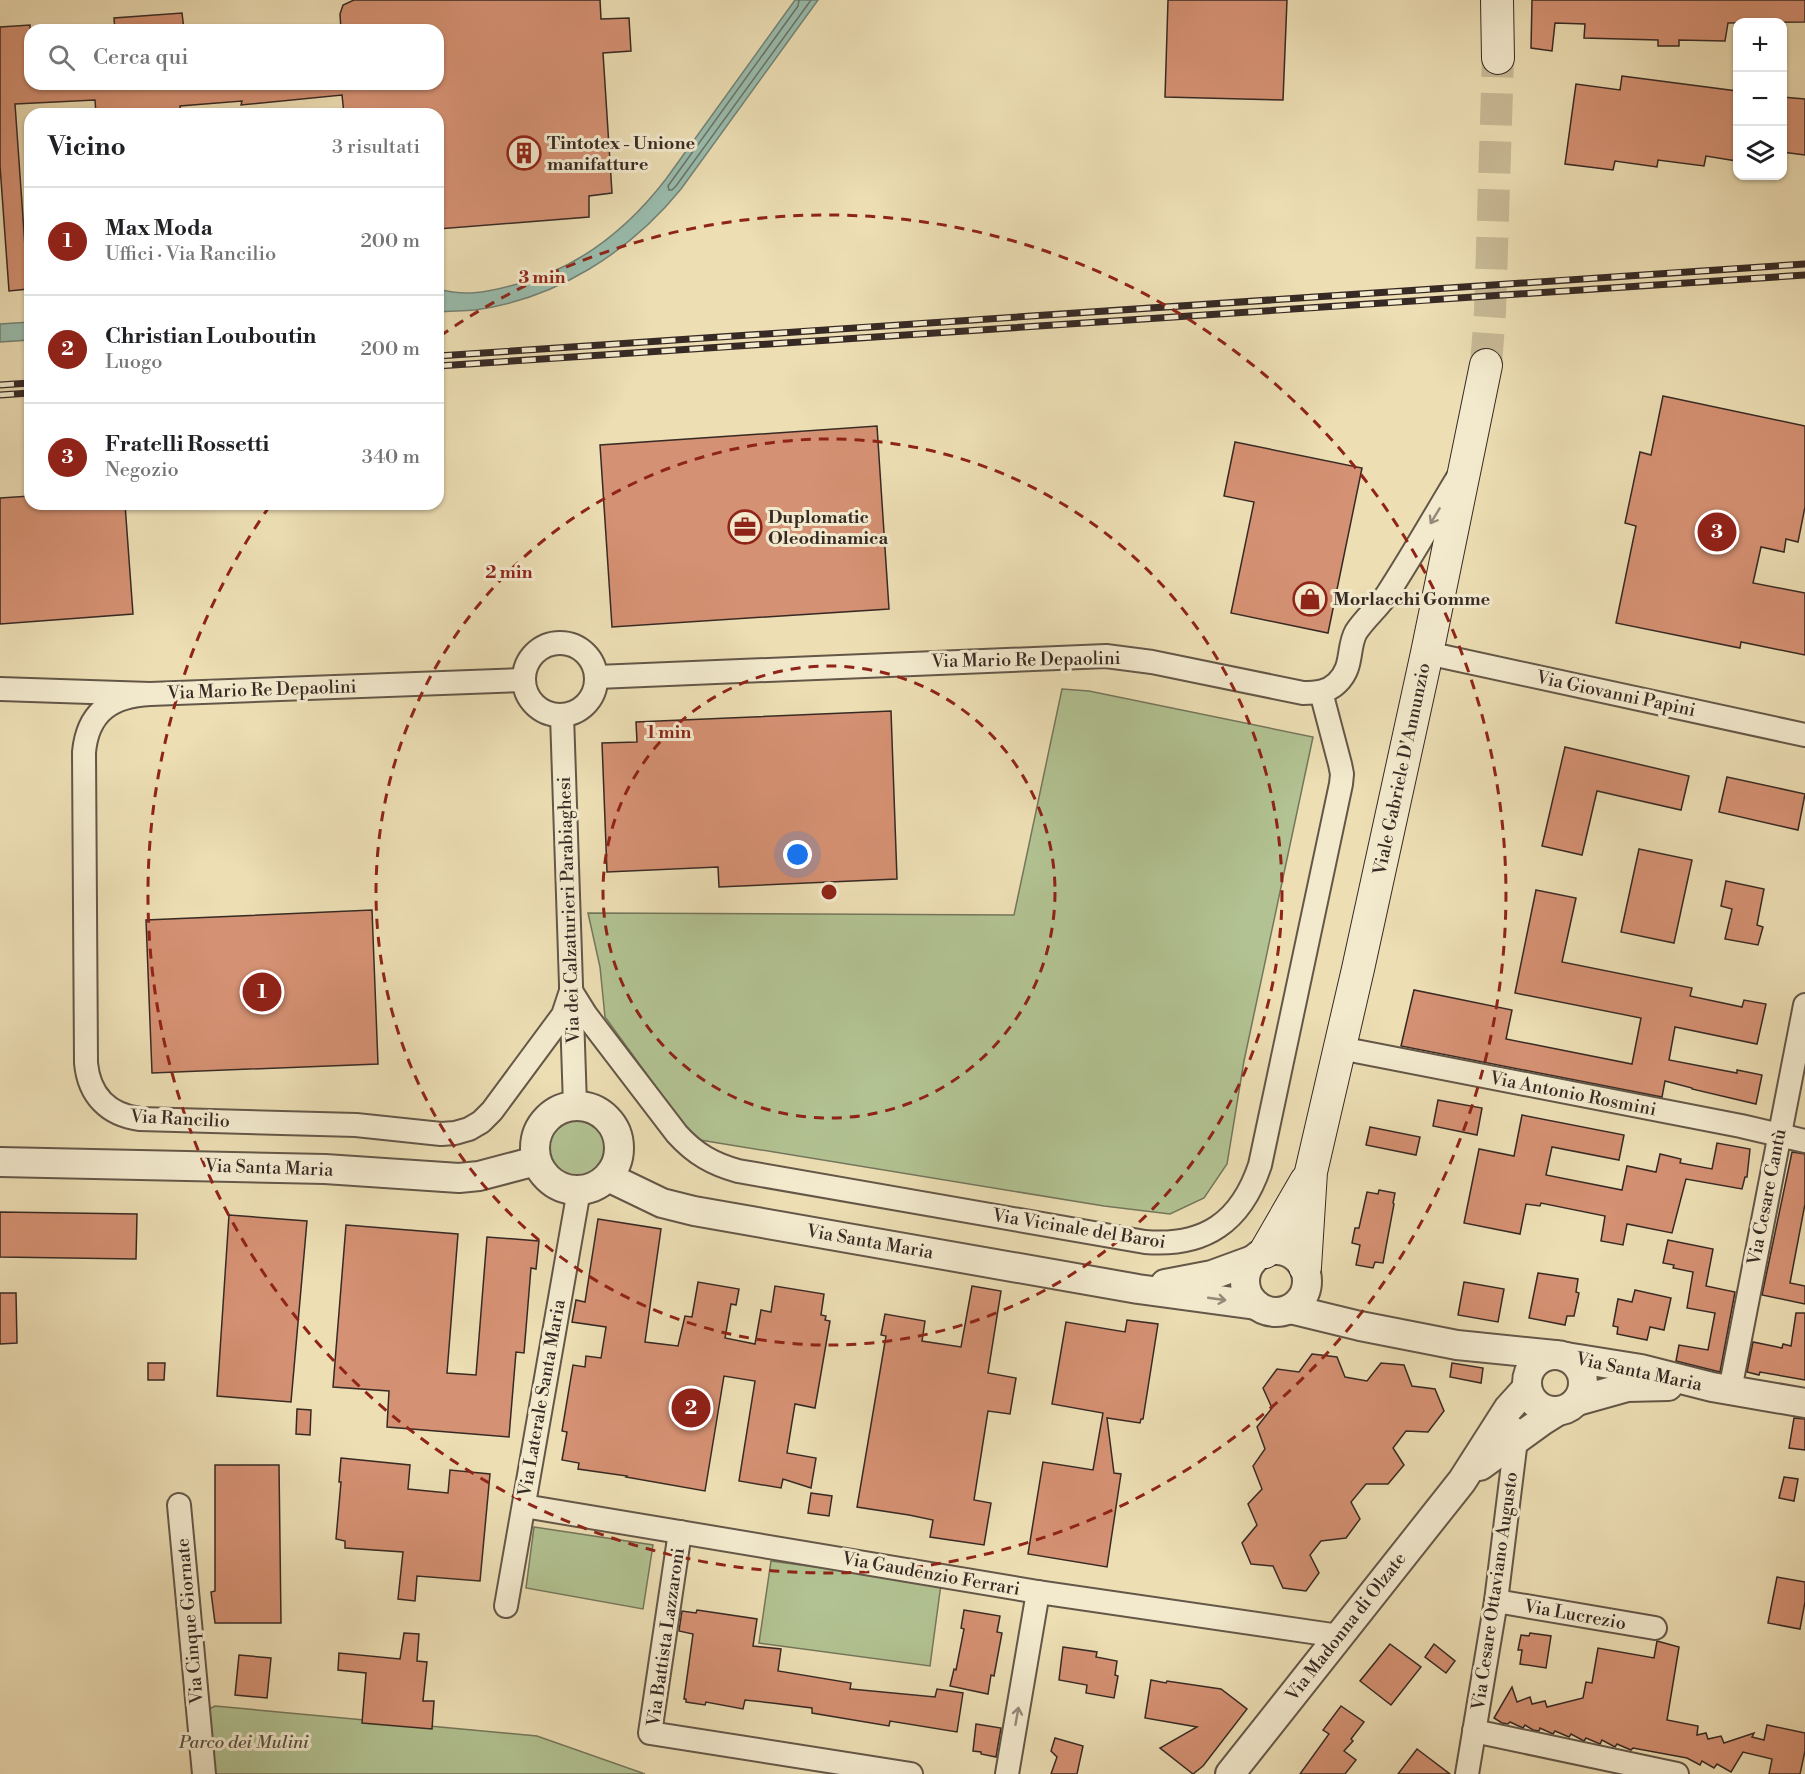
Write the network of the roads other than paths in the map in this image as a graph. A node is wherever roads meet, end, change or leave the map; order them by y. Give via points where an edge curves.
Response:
1 (1497, 0) edge
2 (1498, 58) tunnel mouth
3 (1486, 365) tunnel mouth
4 (1465, 466) junction
5 (1427, 653) junction
6 (597, 677) junction
7 (523, 680) junction
8 (0, 689) edge
9 (1321, 692) junction
10 (150, 694) junction
11 (562, 715) junction
12 (1805, 735) edge
13 (571, 991) junction
14 (1805, 1005) edge
15 (1340, 1048) junction
16 (575, 1106) junction
17 (1778, 1135) junction
18 (1805, 1141) edge
19 (536, 1161) junction
20 (0, 1162) edge
21 (1311, 1172) junction
22 (608, 1177) junction
23 (579, 1190) junction
24 (1259, 1256) junction
25 (1306, 1276) junction
26 (1138, 1289) junction
27 (1256, 1305) junction
28 (1290, 1309) junction
29 (1360, 1326) junction
30 (1456, 1345) junction
31 (1560, 1356) junction
32 (1527, 1384) junction
33 (1721, 1388) junction
34 (1805, 1403) edge
35 (1567, 1406) junction
36 (1509, 1409) junction
37 (1516, 1440) junction
38 (1462, 1480) junction
39 (179, 1504) dead end
40 (524, 1506) junction
41 (680, 1532) junction
42 (1038, 1592) junction
43 (1496, 1602) junction
44 (506, 1606) dead end
45 (1654, 1628) dead end
46 (1339, 1636) junction
47 (1474, 1731) junction
48 (1670, 1773) edge
49 (204, 1774) edge
50 (911, 1774) edge
51 (1007, 1774) edge
52 (1230, 1774) edge
53 (1467, 1774) edge

1 - 2 main road
3 - 4 main road, Viale Gabriele D'Annunzio
4 - 5 main road, Viale Gabriele D'Annunzio
4 -> 9 street via 1386,596 1355,634 1345,674
5 - 12 street, Via Giovanni Papini
5 - 15 main road, Viale Gabriele D'Annunzio
6 - 7 street via 594,663 585,651 559,642 545,645 533,654
6 - 9 street, Via Mario Re Depaolini via 1106,656 1303,693
6 - 11 street via 588,703 576,712
7 - 10 street, Via Mario Re Depaolini
7 - 11 street via 535,706
8 - 10 street, Via Mario Re Depaolini
9 - 13 street, Via Vicinale del Baroi via 1340,764 1341,784 1262,1154 1254,1183 1244,1200 1218,1227 1201,1236 1183,1242 1145,1242 721,1167 689,1148 677,1134
10 - 13 street, Via Rancilio via 128,696 108,705 93,721 85,741 86,1063 95,1094 110,1109 140,1119 356,1125 455,1133 475,1126 492,1111 563,1015
11 - 13 street, Via dei Calzaturieri Parabiaghesi
13 - 16 street, Via dei Calzaturieri Parabiaghesi
14 - 17 street, Via Cesare Cantù
15 - 17 street, Via Antonio Rosmini
15 - 21 main road, Viale Gabriele D'Annunzio
16 - 19 street via 554,1112 539,1128
16 - 22 street via 596,1110 613,1125 618,1157
17 - 18 street, Via Antonio Rosmini
17 - 33 street, Via Cesare Cantù
19 - 20 street, Via Santa Maria via 459,1178 325,1169
19 - 23 street via 557,1186
21 - 24 main road, Viale Gabriele D'Annunzio
21 - 25 main road, Viale Gabriele D'Annunzio
22 - 23 street via 600,1184
22 - 26 street, Via Santa Maria via 662,1203 694,1212
23 - 40 street, Via Laterale Santa Maria
24 - 25 street, Via Santa Maria via 1276,1250 1288,1252 1298,1258
24 - 26 street, Via Santa Maria via 1212,1275
24 - 27 street via 1246,1271 1245,1283
25 - 28 street via 1305,1295
25 - 29 street, Via Santa Maria via 1331,1305
26 -> 27 street, Via Santa Maria
27 - 28 street, Via Santa Maria via 1266,1311
28 - 29 street, Via Santa Maria
29 - 30 street, Via Santa Maria
30 - 31 street, Via Santa Maria
30 - 32 street, Via Santa Maria via 1490,1360
31 - 32 street, Via Santa Maria via 1545,1356 1536,1362
31 - 33 street, Via Santa Maria via 1641,1369
31 - 35 street, Via Santa Maria via 1575,1363 1583,1382 1582,1392
32 - 35 street, Via Santa Maria via 1530,1398 1538,1406 1547,1410
32 - 36 street, Via Madonna di Olzate
33 - 34 street, Via Santa Maria
33 - 35 street, Via Santa Maria via 1627,1387
35 - 37 street, Via Madonna di Olzate
36 - 37 street, Via Cesare Ottaviano Augusto
36 - 38 street, Via Madonna di Olzate
37 - 38 street, Via Madonna di Olzate
37 - 43 street, Via Cesare Ottaviano Augusto
38 - 46 street, Via Madonna di Olzate
39 - 49 street, Via Cinque Giornate
40 - 41 street, Via Gaudenzio Ferrari
40 - 44 street, Via Laterale Santa Maria
41 - 42 street, Via Gaudenzio Ferrari
41 - 50 street, Via Battista Lazzaroni via 650,1733
42 - 46 street, Via Gaudenzio Ferrari
51 -> 42 street
43 - 45 street, Via Lucrezio
43 - 47 street, Via Cesare Ottaviano Augusto
46 - 52 street, Via Madonna di Olzate
47 - 48 street
47 - 53 street, Via Cesare Ottaviano Augusto

